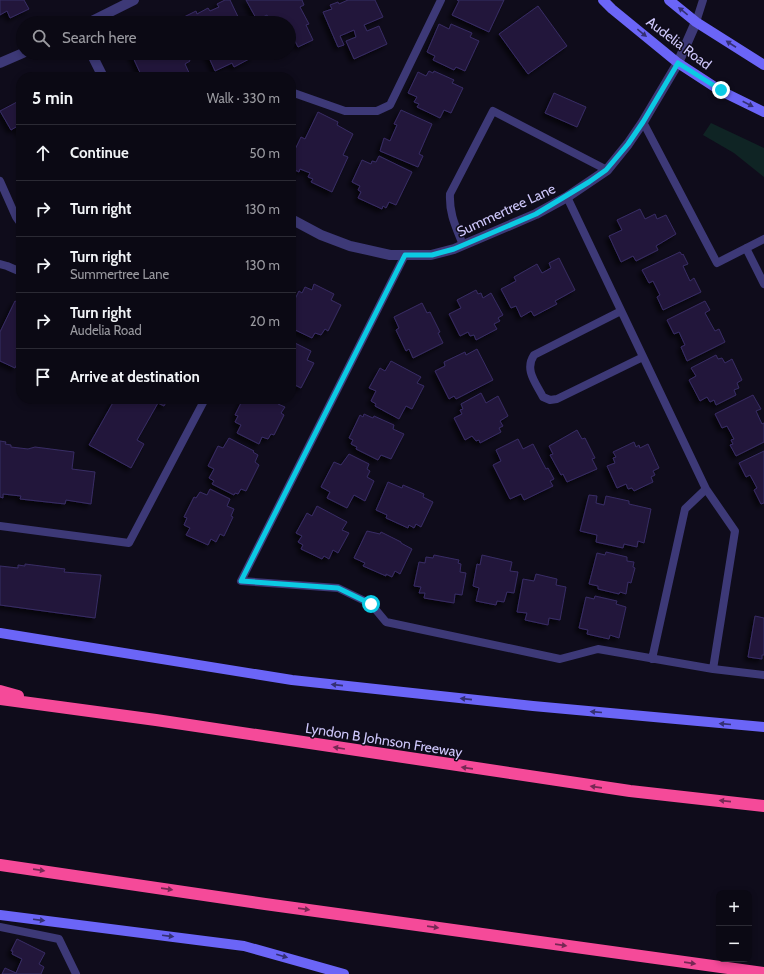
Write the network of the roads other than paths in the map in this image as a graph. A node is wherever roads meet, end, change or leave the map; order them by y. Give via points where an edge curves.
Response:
1 (134, 0) edge
2 (440, 0) edge
3 (603, 0) edge
4 (669, 0) edge
5 (703, 0) edge
6 (102, 16) edge
7 (696, 22) junction
8 (16, 56) edge
9 (94, 60) edge
10 (0, 63) edge
11 (678, 63) junction
12 (764, 65) edge
13 (100, 72) edge
14 (296, 94) edge
15 (764, 112) edge
16 (643, 122) junction
17 (606, 170) junction
18 (0, 181) edge
19 (567, 197) junction
20 (16, 217) edge
21 (296, 222) edge
22 (764, 239) edge
23 (463, 245) junction
24 (746, 248) junction
25 (405, 255) junction
26 (0, 264) edge
27 (16, 270) edge
28 (764, 284) edge
29 (621, 311) junction
30 (643, 357) junction
31 (202, 404) edge
32 (706, 489) junction
33 (0, 526) edge
34 (0, 633) edge
35 (652, 659) junction
36 (713, 669) junction
37 (764, 675) edge
38 (0, 690) edge
39 (0, 700) edge
40 (54, 706) junction
41 (764, 727) edge
42 (764, 806) edge
43 (0, 865) edge
44 (0, 915) edge
45 (0, 927) edge
46 (764, 973) edge
47 (76, 974) edge
48 (344, 974) edge

1 - 6 street
2 - 14 lane via 390,105 377,111 345,111
3 -> 11 main road, Audelia Road
7 -> 4 main road, Audelia Road
5 - 7 lane
7 - 11 street, Summertree Lane
12 -> 7 main road, Audelia Road
8 - 10 street
9 - 13 street
11 -> 15 main road, Audelia Road via 721,90
11 - 16 street, Summertree Lane
16 - 17 street, Summertree Lane
16 - 24 lane via 717,263
17 - 19 street, Summertree Lane
17 - 23 lane via 493,111 450,194 449,206
18 - 20 lane
19 - 23 street, Summertree Lane via 536,214
19 - 29 lane
21 - 25 street, Summertree Lane via 350,246 390,255
22 - 24 lane
23 - 25 street, Summertree Lane via 432,255
24 - 28 lane
25 - 35 lane via 241,581 338,588 371,604 386,622 560,658 598,649
26 - 27 lane
29 - 30 lane
29 - 30 lane via 534,355 529,369 539,390 543,398 557,399
30 - 32 lane
31 - 33 lane via 129,543
32 - 35 lane via 685,509
32 - 36 lane via 735,531
41 -> 34 main road via 532,706 292,680
35 - 36 lane
36 - 37 lane
38 - 40 highway
39 - 40 highway, Lyndon B Johnson Freeway
42 -> 40 highway, Lyndon B Johnson Freeway via 630,791
43 -> 46 highway
44 -> 48 main road via 244,946
45 - 47 lane via 59,939

